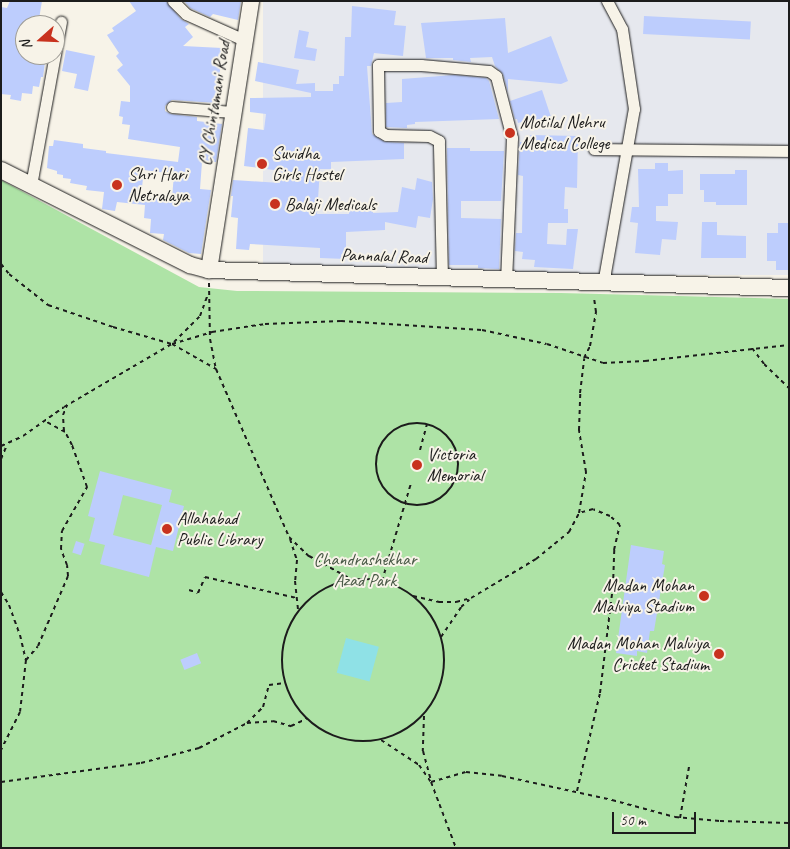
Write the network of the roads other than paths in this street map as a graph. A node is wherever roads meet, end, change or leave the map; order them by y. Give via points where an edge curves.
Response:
1 (173, 1) edge
2 (251, 1) edge
3 (607, 1) edge
4 (244, 40) junction
5 (53, 65) edge
6 (172, 107) dead end
7 (232, 112) junction
8 (594, 149) dead end
9 (628, 149) junction
10 (789, 151) edge
11 (1, 170) edge
12 (31, 185) junction
13 (209, 270) junction
14 (442, 278) junction
15 (506, 280) junction
16 (604, 284) junction
17 (789, 288) edge

1 - 4 street via 186,14
2 - 4 street, CY Chintamani Road
3 - 9 street via 622,29 634,109
4 - 7 street, CY Chintamani Road
5 - 12 street
6 - 7 street
7 - 13 street, CY Chintamani Road
8 - 9 street
9 - 10 street
9 - 16 street
11 - 12 street, Pannalal Road
12 - 13 street, Pannalal Road via 190,265
13 - 14 street, Pannalal Road
14 - 15 street, Pannalal Road
14 - 15 street via 439,142 429,136 386,135 379,131 378,65 489,71 496,76 512,138
15 - 16 street, Pannalal Road
16 - 17 street, Pannalal Road

